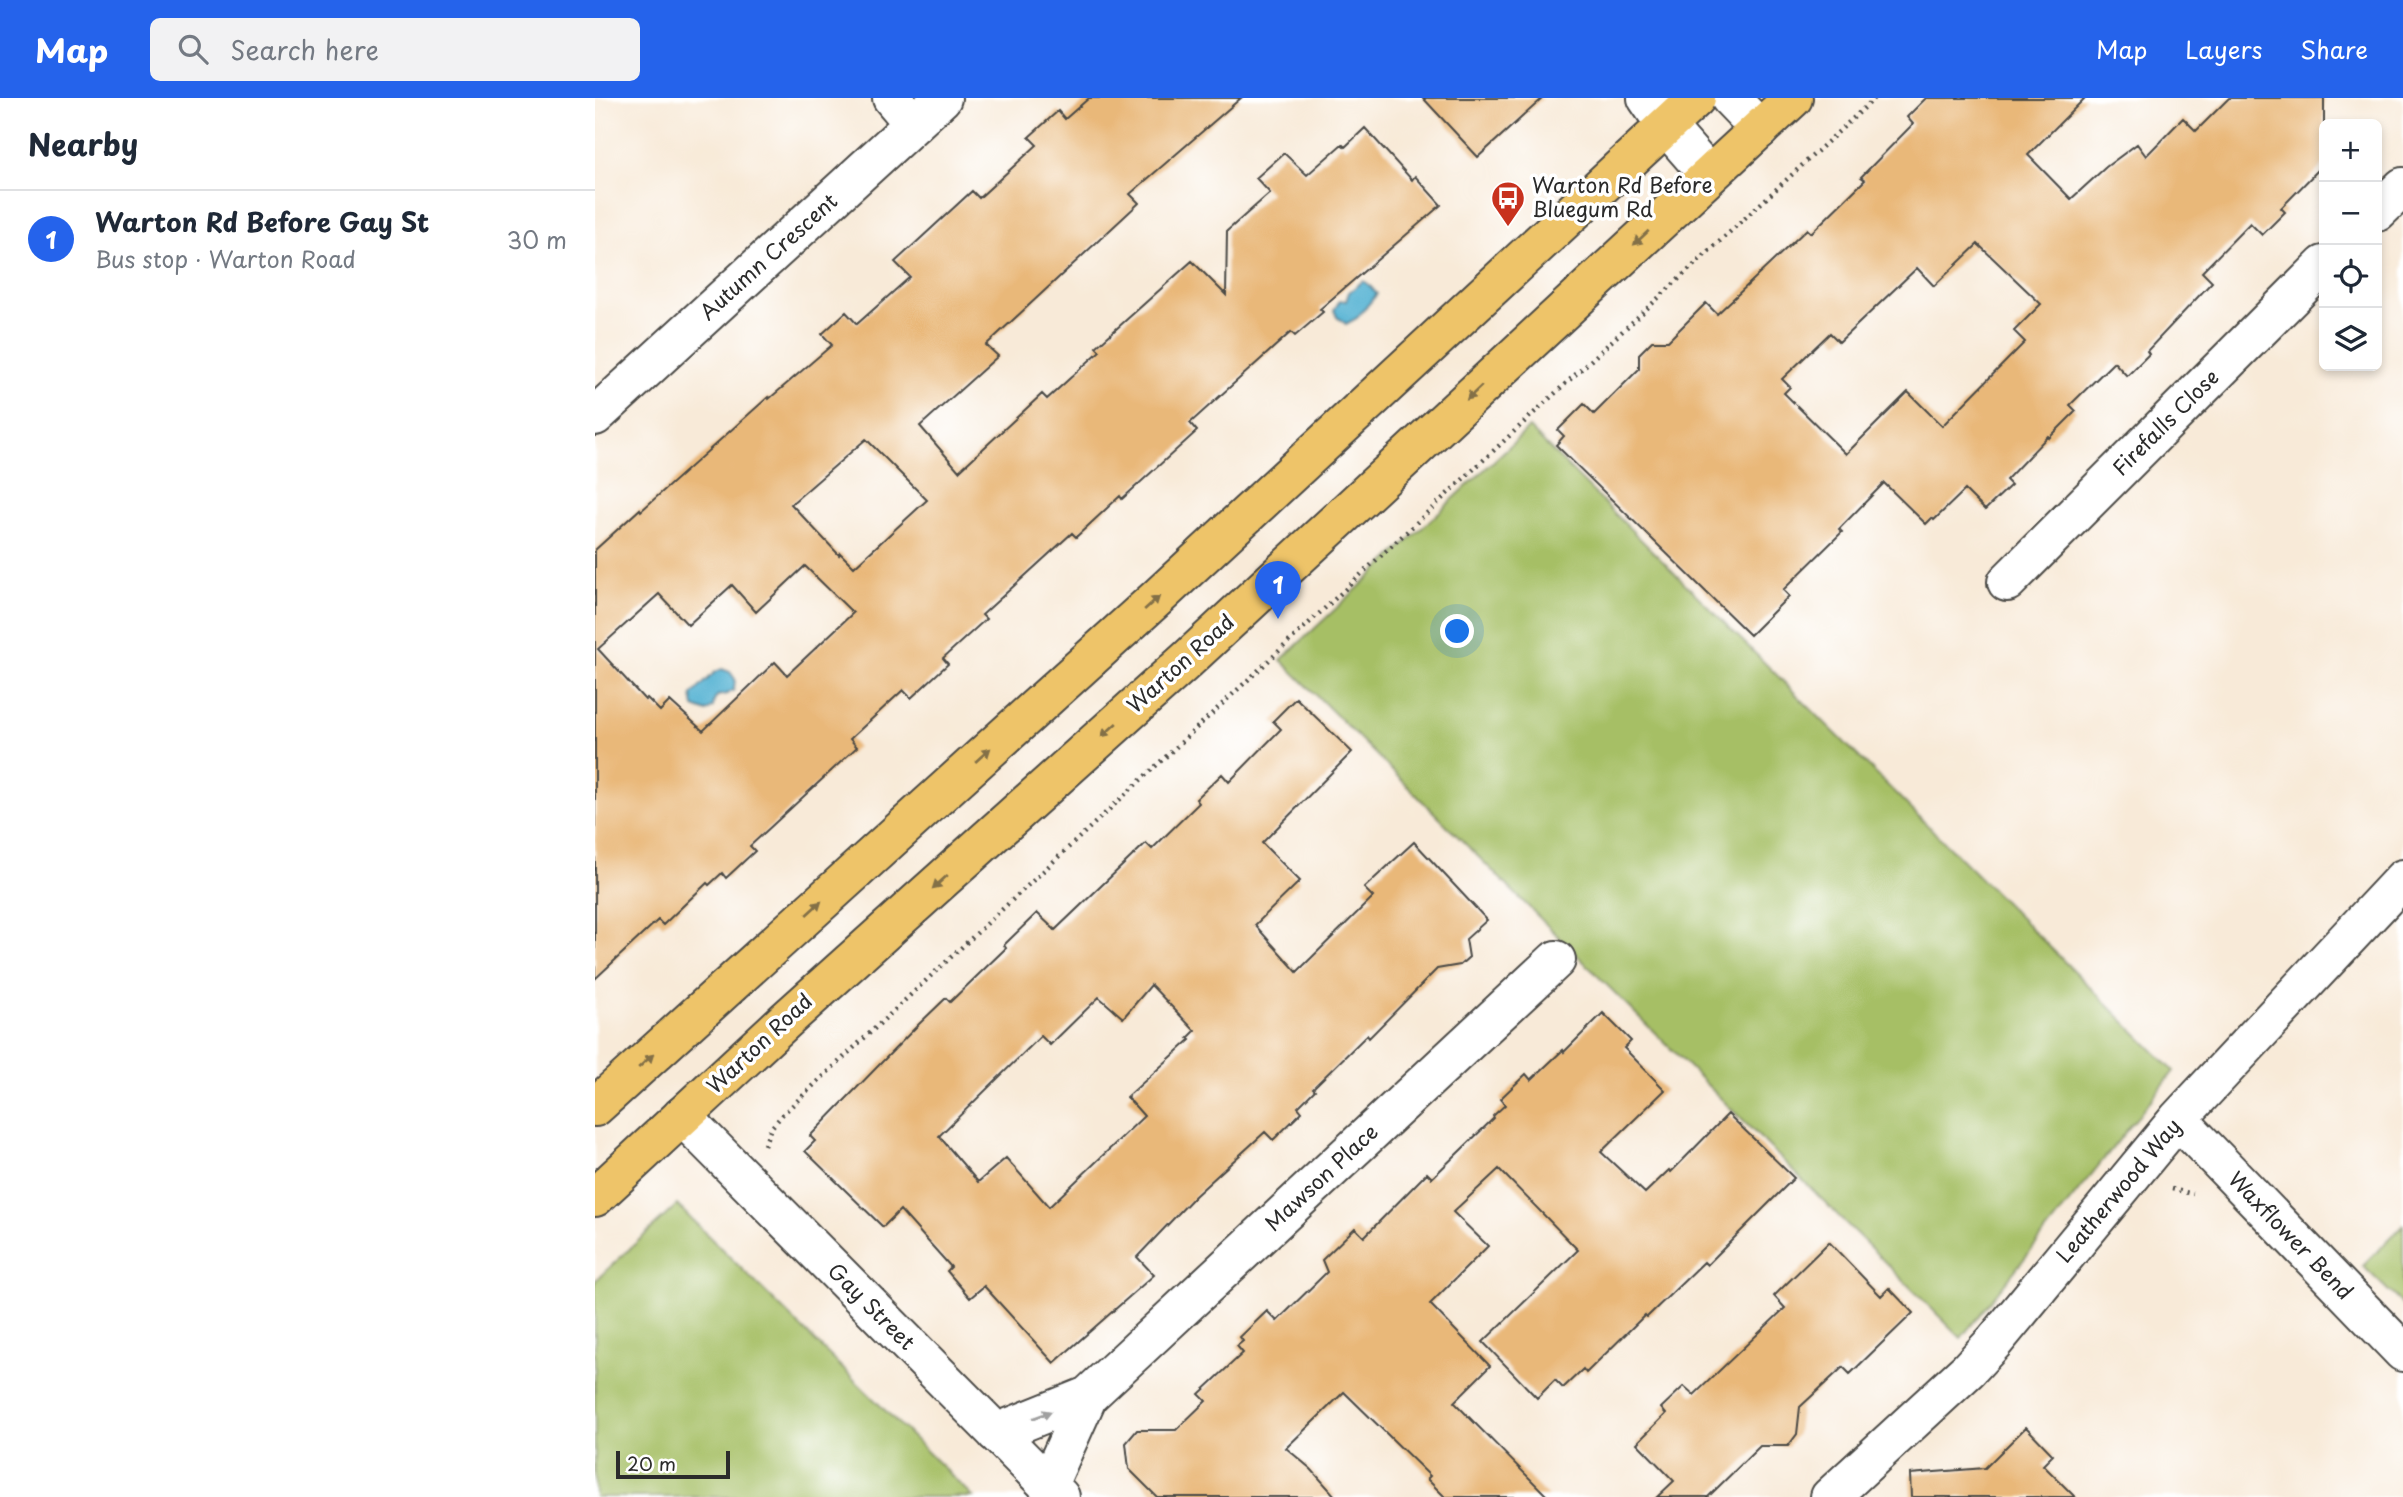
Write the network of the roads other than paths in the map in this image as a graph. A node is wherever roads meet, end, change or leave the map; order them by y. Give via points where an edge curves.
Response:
1 (942, 98) edge
2 (1696, 98) edge
3 (1730, 98) edge
4 (1793, 98) edge
5 (903, 111) edge
6 (1657, 112) edge
7 (1760, 129) junction
8 (1709, 175) junction
9 (2403, 187) edge
10 (2382, 207) edge
11 (2319, 270) edge
12 (595, 416) edge
13 (2007, 582) dead end
14 (2403, 879) edge
15 (1556, 960) dead end
16 (595, 1107) edge
17 (682, 1116) junction
18 (2178, 1119) junction
19 (595, 1198) edge
20 (2403, 1352) edge
21 (1088, 1396) junction
22 (996, 1433) junction
23 (1054, 1491) edge
24 (1831, 1497) edge

1 - 5 street, Autumn Crescent
2 - 6 main road
3 - 7 street
4 - 7 main road, Warton Road
5 - 12 street, Autumn Crescent
6 - 8 street
16 -> 6 main road via 1157,598
7 - 8 main road, Warton Road
8 -> 17 main road, Warton Road via 1197,650
9 - 10 street
11 - 13 street, Firefalls Close
14 - 18 street, Leatherwood Way
15 - 21 street, Mawson Place
17 - 19 main road, Warton Road
17 - 22 street, Gay Street
18 - 20 street, Waxflower Bend
18 - 24 street, Leatherwood Way via 1994,1342
22 -> 21 street, Mawson Place
21 - 23 street, Mawson Place
22 - 23 street, Gay Street

